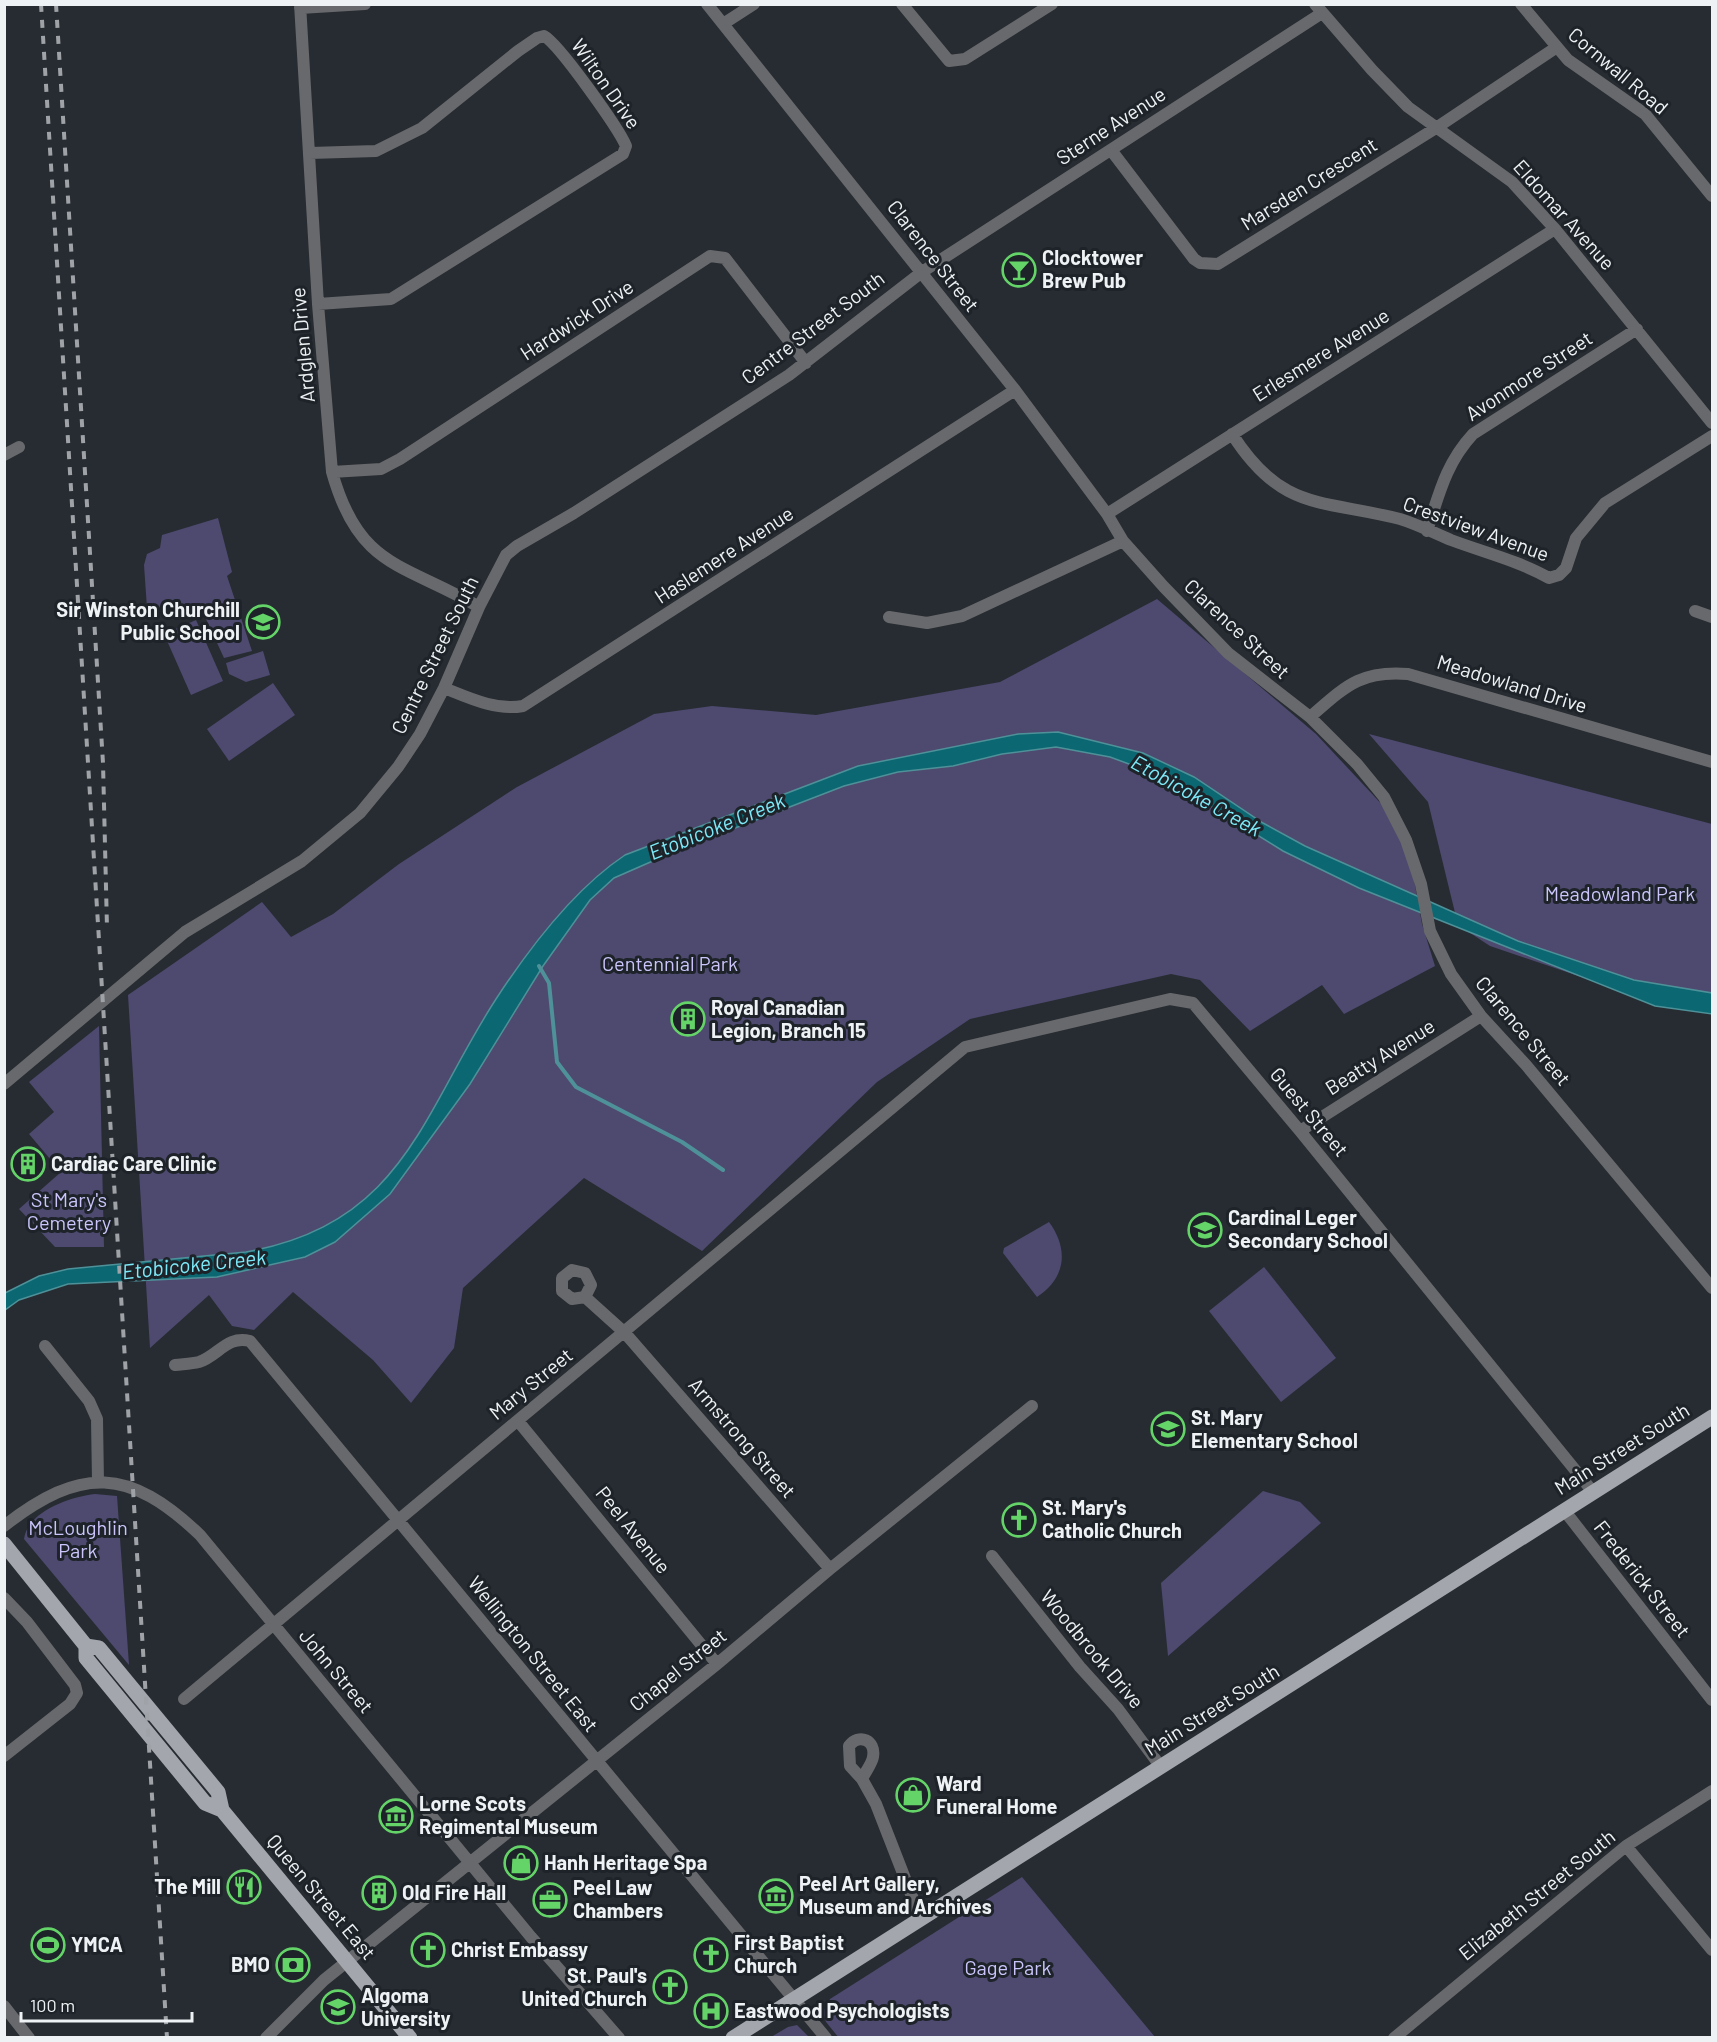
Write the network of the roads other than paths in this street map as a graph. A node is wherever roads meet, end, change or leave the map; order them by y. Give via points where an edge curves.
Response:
1 (366, 4) edge
2 (707, 4) edge
3 (754, 4) edge
4 (902, 4) edge
5 (1052, 4) edge
6 (1521, 4) edge
7 (300, 6) edge
8 (1319, 9) edge
9 (723, 24) junction
10 (1557, 47) junction
11 (1436, 128) junction
12 (1111, 150) junction
13 (310, 153) junction
14 (1713, 196) edge
15 (1555, 229) junction
16 (922, 272) junction
17 (318, 304) junction
18 (1637, 329) junction
19 (806, 363) junction
20 (1015, 390) junction
21 (1713, 423) edge
22 (1232, 434) junction
23 (1713, 436) edge
24 (19, 447) dead end
25 (4, 455) edge
26 (332, 472) junction
27 (1107, 514) junction
28 (1427, 531) junction
29 (1123, 541) junction
30 (479, 607) junction
31 (1695, 611) dead end
32 (889, 617) dead end
33 (1713, 617) edge
34 (444, 688) junction
35 (1310, 717) junction
36 (1713, 762) edge
37 (1481, 1016) junction
38 (4, 1084) edge
39 (903, 1100) joint
40 (1300, 1131) junction
41 (1713, 1288) edge
42 (585, 1297) dead end
43 (625, 1333) junction
44 (45, 1346) dead end
45 (175, 1365) dead end
46 (1032, 1406) dead end
47 (1713, 1417) edge
48 (518, 1421) junction
49 (98, 1482) junction
50 (1593, 1492) junction
51 (1564, 1510) junction
52 (398, 1519) junction
53 (4, 1526) edge
54 (4, 1544) edge
55 (992, 1556) dead end
56 (830, 1569) junction
57 (4, 1598) edge
58 (272, 1625) junction
59 (717, 1664) junction
60 (184, 1699) dead end
61 (1713, 1700) edge
62 (4, 1756) edge
63 (596, 1762) junction
64 (1161, 1767) junction
65 (862, 1779) dead end
66 (1713, 1791) edge
67 (1626, 1846) junction
68 (469, 1861) junction
69 (920, 1917) junction
70 (1713, 1950) edge
71 (348, 1962) junction
72 (793, 1998) junction
73 (4, 2006) edge
74 (29, 2037) edge
75 (266, 2037) edge
76 (410, 2037) edge
77 (619, 2037) edge
78 (733, 2037) edge
79 (826, 2037) edge
80 (1394, 2037) edge

1 - 7 street
2 - 9 street, Clarence Street
3 - 9 street
4 - 5 street via 949,60 965,59
6 - 10 street, Cornwall Road
7 - 13 street, Ardglen Drive
8 - 11 street, Eldomar Avenue via 1371,70
8 - 12 street, Sterne Avenue
9 - 16 street, Clarence Street
10 - 11 street, Marsden Crescent
10 - 14 street, Cornwall Road via 1568,60 1645,114
11 - 12 street, Marsden Crescent via 1218,264 1209,265 1194,259
11 - 15 street, Eldomar Avenue via 1512,182
12 - 16 street, Sterne Avenue
13 - 17 street, Ardglen Drive
13 - 17 street, Wilton Drive via 376,151 422,128 518,51 544,36 626,146 622,154 391,300
15 - 18 street, Eldomar Avenue
15 - 22 street, Erlesmere Avenue
16 - 19 street, Centre Street South
16 - 20 street, Clarence Street
17 - 26 street, Ardglen Drive
18 - 21 street, Eldomar Avenue
18 - 28 street, Avonmore Street via 1473,434 1448,469
19 - 26 street, Hardwick Drive via 725,258 710,256 400,459 381,469
19 - 30 street, Centre Street South via 517,546 506,555
20 - 27 street, Clarence Street
20 - 34 street, Haslemere Avenue via 523,706 510,709
22 - 27 street, Erlesmere Avenue
22 - 28 street, Crestview Avenue via 1273,483 1291,495 1401,520
23 - 28 street, Crestview Avenue via 1605,503 1576,538 1566,568 1559,575 1549,578
24 - 25 street
26 - 30 street, Ardglen Drive via 348,516 361,537 379,554
27 - 29 street, Clarence Street
29 - 32 street via 962,616 927,623
29 - 35 street, Clarence Street via 1228,653
30 - 34 street, Centre Street South
31 - 33 street
34 - 38 street, Centre Street South via 398,767 360,813 302,861 185,932
35 - 36 street, Meadowland Drive via 1349,685 1369,675 1408,674
35 - 37 street, Clarence Street via 1384,797 1406,840 1421,884 1430,931 1451,974
37 - 40 street, Beatty Avenue
37 - 41 street, Clarence Street
39 - 40 street, Guest Street via 965,1047 1170,999 1193,1003
39 - 43 street, Mary Street
40 - 50 street, Guest Street
42 - 43 street, Armstrong Street
43 - 48 street, Mary Street
43 - 56 street, Armstrong Street
44 - 49 street via 89,1401 97,1419
45 - 52 street, Wellington Street East via 201,1361 228,1343 250,1341
46 - 56 street, Chapel Street
47 - 50 main road, Main Street South
48 - 52 street, Mary Street
48 - 59 street, Peel Avenue
49 - 53 street via 60,1489
49 - 58 street, John Street via 148,1494 179,1516 200,1535
50 - 51 main road, Main Street South
51 - 61 street, Frederick Street
51 - 64 main road, Main Street South
52 - 58 street, Mary Street
52 - 63 street, Wellington Street East
54 - 71 main road, Queen Street East via 86,1646 99,1648 218,1792 222,1810
55 - 64 street, Woodbrook Drive
56 - 59 street, Chapel Street
57 - 62 street via 34,1631 77,1693 70,1704
58 - 60 street, Mary Street
58 - 68 street, John Street
59 - 63 street, Chapel Street
63 - 68 street, Chapel Street
63 - 72 street, Wellington Street East
64 - 69 main road, Main Street South
65 - 69 street via 876,1804
66 - 67 street, Elizabeth Street South
67 - 70 street
67 - 80 street, Elizabeth Street South
68 - 71 street, Chapel Street
68 - 77 street, John Street
69 - 72 main road, Main Street South
71 - 75 street, Chapel Street via 300,2001
71 - 76 main road, Queen Street East
72 - 78 main road, Main Street South
72 - 79 street, Wellington Street East
73 - 74 street

